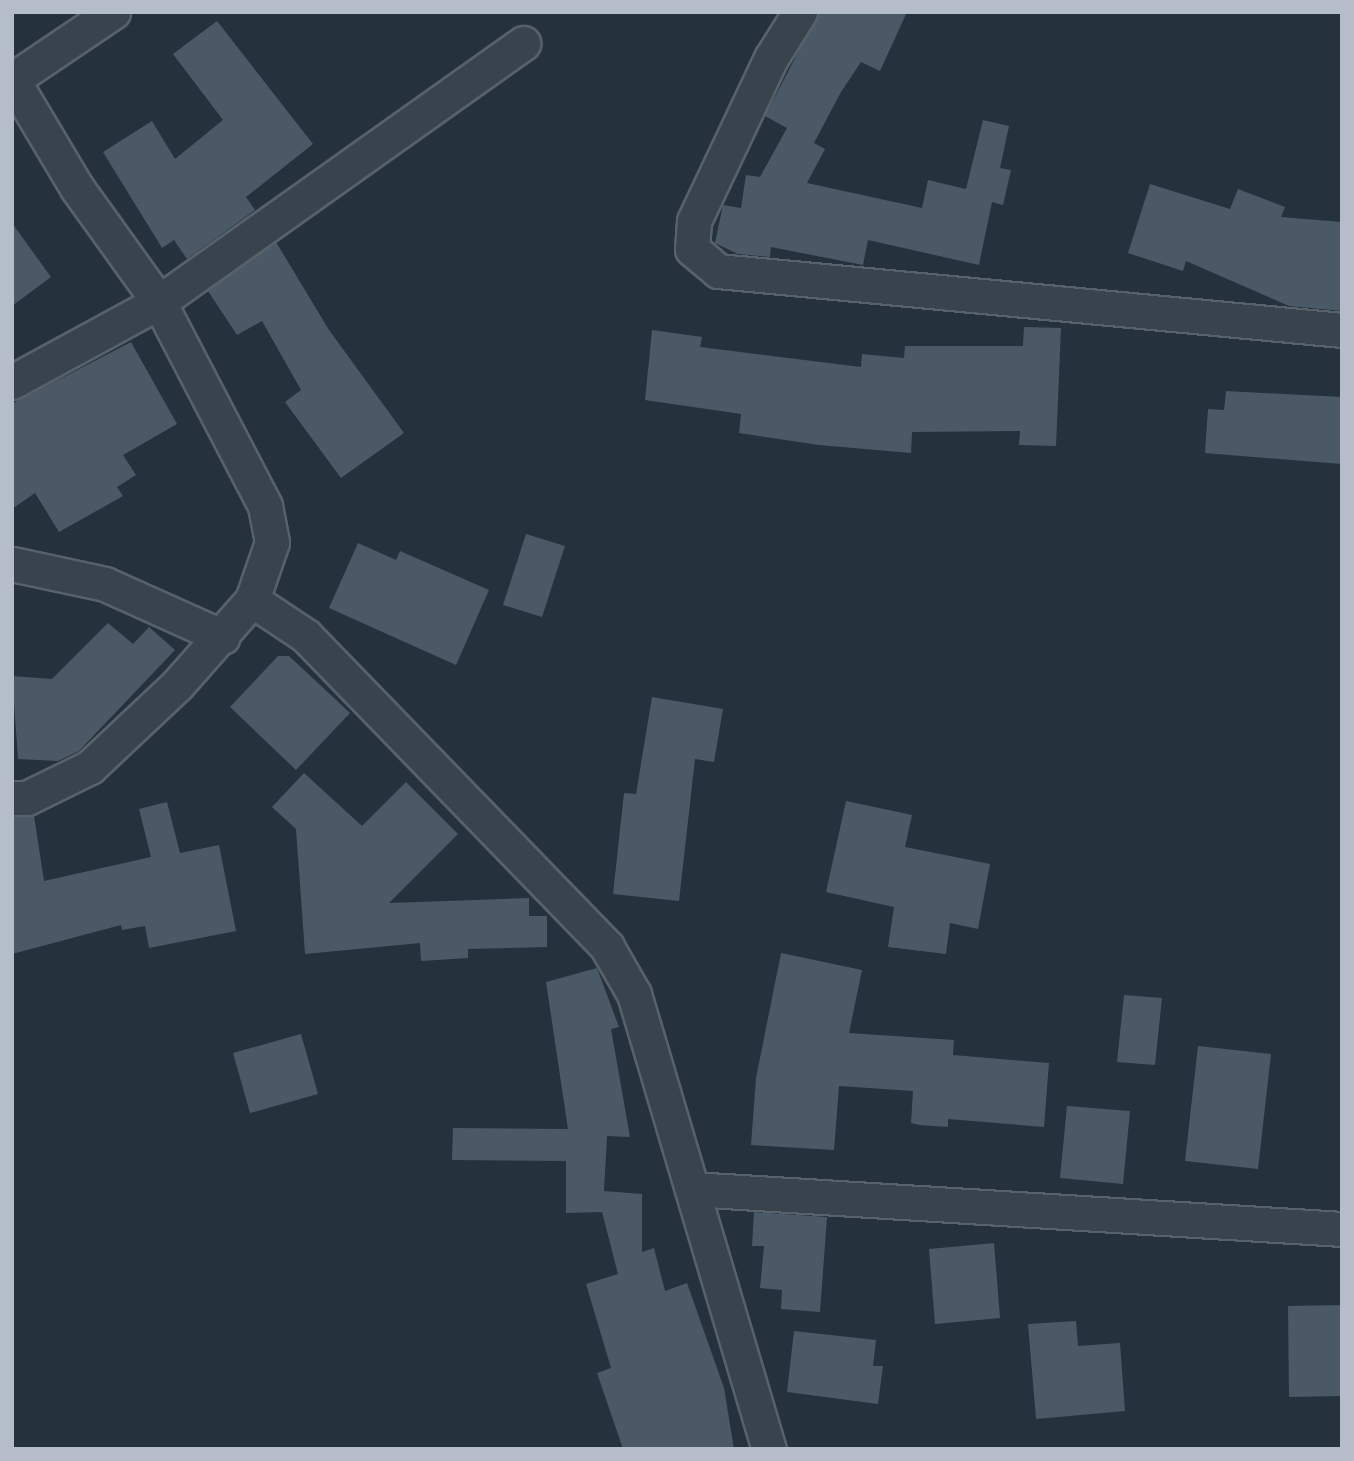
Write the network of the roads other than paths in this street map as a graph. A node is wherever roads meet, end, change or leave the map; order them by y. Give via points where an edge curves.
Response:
1 (113, 12) edge
2 (800, 12) edge
3 (523, 43) dead end
4 (12, 79) edge
5 (159, 302) junction
6 (1342, 330) edge
7 (12, 382) edge
8 (12, 564) edge
9 (252, 600) junction
10 (223, 637) junction
11 (12, 798) edge
12 (692, 1189) junction
13 (1342, 1229) edge
14 (769, 1449) edge

1 - 4 street
2 - 6 street via 771,58 694,221 692,249 718,271
3 - 5 street
4 - 5 street via 77,188
5 - 7 street
5 - 9 street via 271,524 272,542
8 - 10 street via 105,584
9 - 10 street
9 - 12 street via 306,636 607,947 634,994
10 - 11 street via 90,767 27,798
12 - 13 street
12 - 14 street

